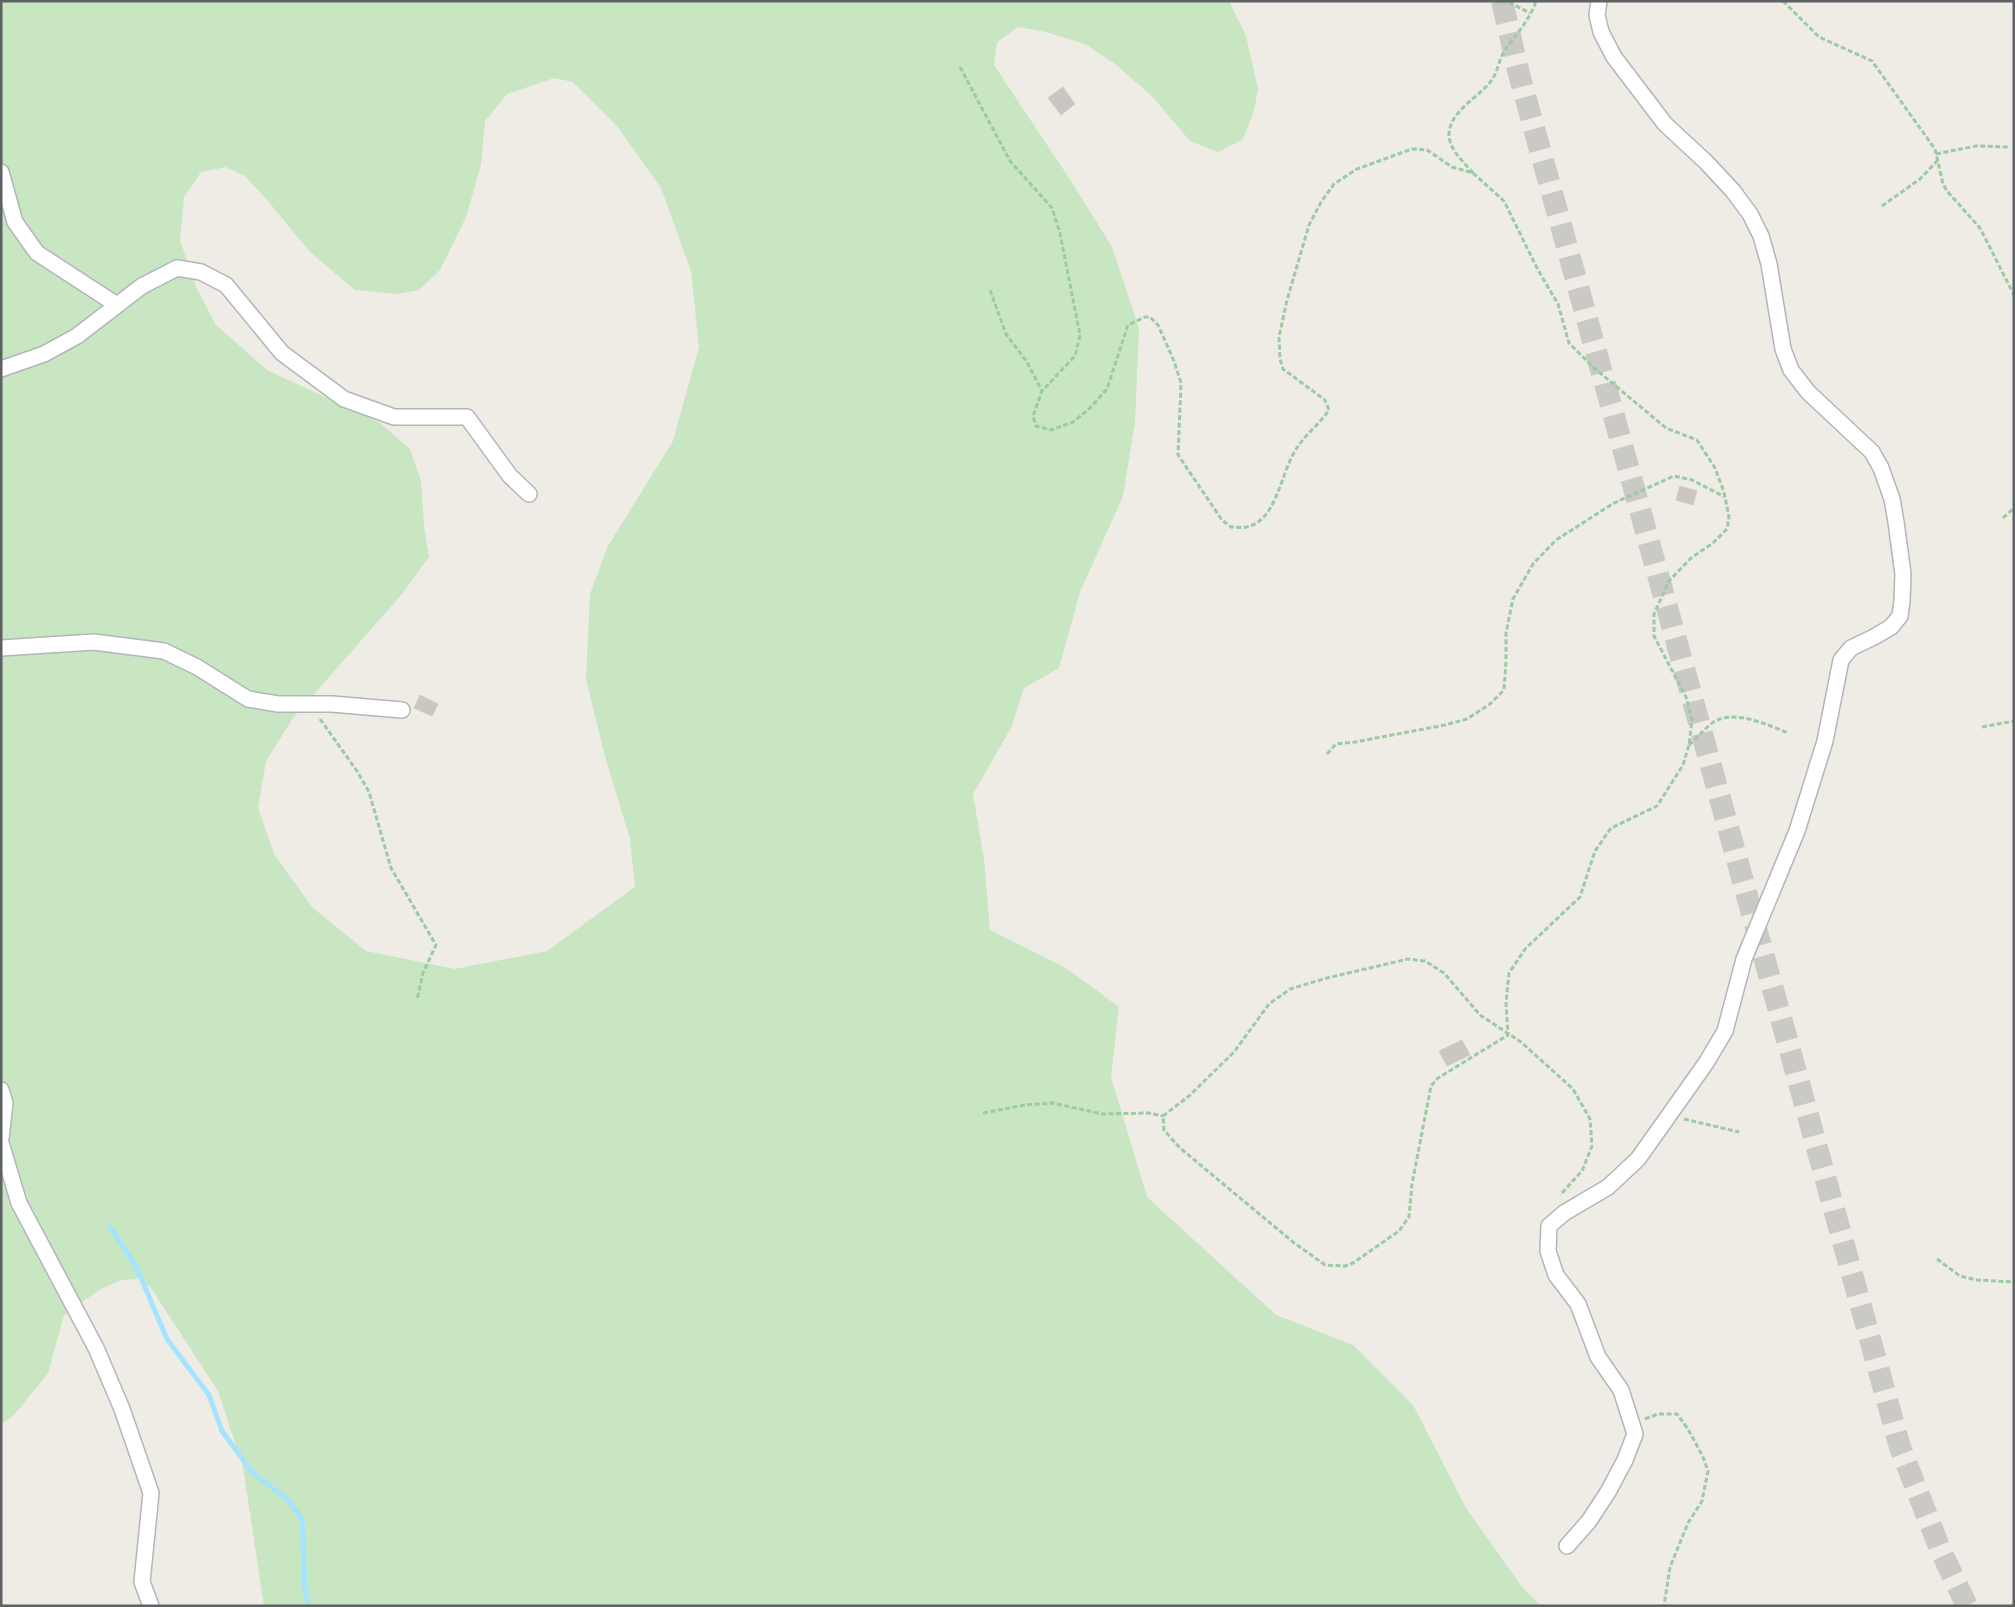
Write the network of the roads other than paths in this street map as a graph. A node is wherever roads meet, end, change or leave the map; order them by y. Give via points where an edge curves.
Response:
1 (1598, 1) edge
2 (1, 172) edge
3 (117, 306) junction
4 (1, 370) edge
5 (529, 494) dead end
6 (1, 648) edge
7 (402, 710) dead end
8 (1, 1090) edge
9 (1, 1138) edge
10 (1, 1143) edge
11 (1567, 1546) dead end
12 (151, 1606) edge

1 - 11 street via 1601,32 1614,57 1665,124 1733,190 1750,214 1769,264 1783,349 1791,370 1808,392 1872,452 1881,468 1892,499 1903,574 1900,616 1891,627 1851,648 1841,660 1825,741 1797,831 1744,960 1726,1031 1638,1159 1608,1186 1549,1226 1548,1251 1556,1275 1578,1304 1598,1357 1621,1390 1635,1434 1625,1460 1589,1521
2 - 3 street via 15,222 37,253
3 - 4 street via 77,336 44,354
3 - 5 street via 142,286 177,268 201,272 226,285 282,353 344,399 394,417 467,417 510,476
6 - 7 street via 94,642 164,651 248,699 278,704 332,704
8 - 9 street via 5,1103
10 - 12 street via 19,1203 96,1348 122,1409 151,1493 142,1582

